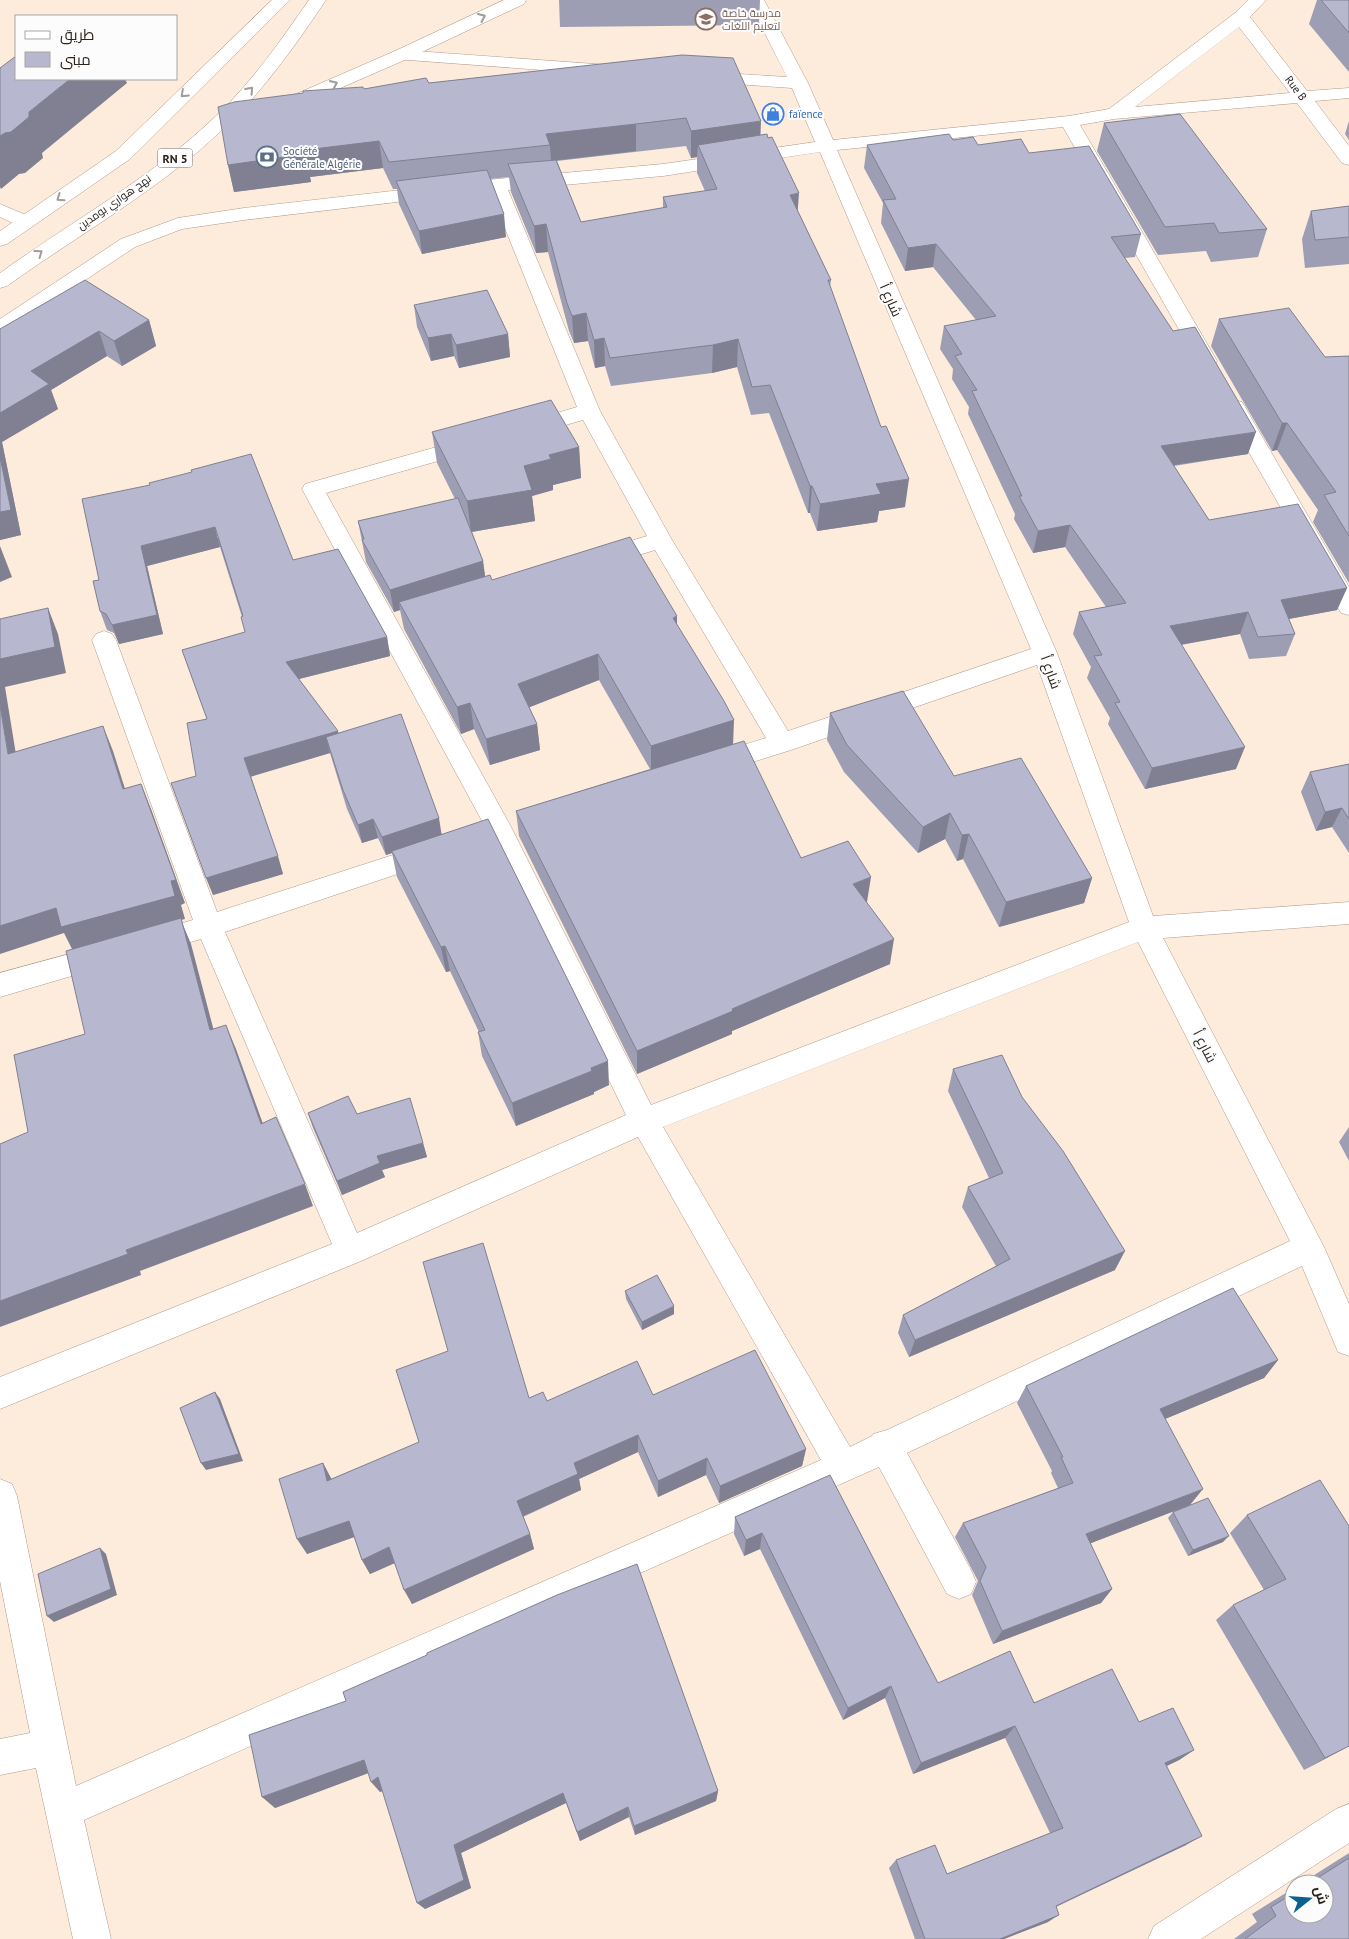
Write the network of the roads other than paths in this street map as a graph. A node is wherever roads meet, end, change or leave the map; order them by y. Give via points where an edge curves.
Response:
1 (282, 0) edge
2 (318, 0) edge
3 (518, 0) edge
4 (756, 0) edge
5 (1258, 0) edge
6 (1241, 17) junction
7 (400, 55) junction
8 (629, 71) edge
9 (689, 76) edge
10 (798, 83) junction
11 (1349, 93) edge
12 (1302, 97) junction
13 (274, 110) edge
14 (1114, 114) junction
15 (249, 119) edge
16 (1069, 121) junction
17 (207, 134) junction
18 (824, 146) junction
19 (1349, 160) edge
20 (497, 185) junction
21 (0, 210) edge
22 (26, 222) junction
23 (0, 240) edge
24 (0, 282) edge
25 (0, 328) edge
26 (589, 412) junction
27 (660, 540) junction
28 (576, 566) edge
29 (1349, 607) edge
30 (104, 640) dead end
31 (1045, 653) junction
32 (782, 743) junction
33 (688, 772) edge
34 (453, 846) edge
35 (1349, 913) edge
36 (208, 926) junction
37 (1144, 928) junction
38 (0, 985) edge
39 (644, 1121) junction
40 (1309, 1247) junction
41 (350, 1252) junction
42 (1349, 1341) edge
43 (0, 1393) edge
44 (885, 1445) junction
45 (843, 1467) junction
46 (0, 1496) edge
47 (959, 1582) dead end
48 (51, 1747) junction
49 (0, 1757) edge
50 (63, 1810) junction
51 (1349, 1822) edge
52 (92, 1939) edge
53 (1167, 1939) edge

1 -> 22 street, RN 5 via 123,155
17 -> 2 street, نهج هواري بومدين / RN 5 via 255,85
7 -> 3 street
4 - 10 street, شارع أ
5 - 6 street
6 - 12 street, Rue B
6 - 14 street
7 - 8 street
13 -> 7 street
9 - 10 street
10 - 18 street, شارع أ
11 - 12 street
12 - 14 street
12 - 19 street, Rue B
14 - 16 street
15 - 17 street
16 - 18 street
16 - 29 street
24 -> 17 street, نهج هواري بومدين / RN 5
18 - 20 street via 663,170
18 - 31 street, شارع أ
20 - 25 street via 178,224 128,243
20 - 26 street
21 - 22 street
22 - 23 street, RN 5
26 - 27 street
26 - 39 street via 313,489 397,621
27 - 28 street
27 - 32 street
30 - 36 street
31 - 32 street
31 - 37 street, شارع أ
32 - 33 street
34 - 36 street
35 - 37 street
36 - 38 street
36 - 41 street
37 - 39 street
37 - 40 street, شارع أ
39 - 41 street
39 - 45 street
40 - 42 street, شارع أ
40 - 44 street
41 - 43 street
44 - 45 street
44 - 47 street
45 - 50 street
46 - 48 street
48 - 49 street
48 - 50 street
50 - 52 street
51 - 53 street

